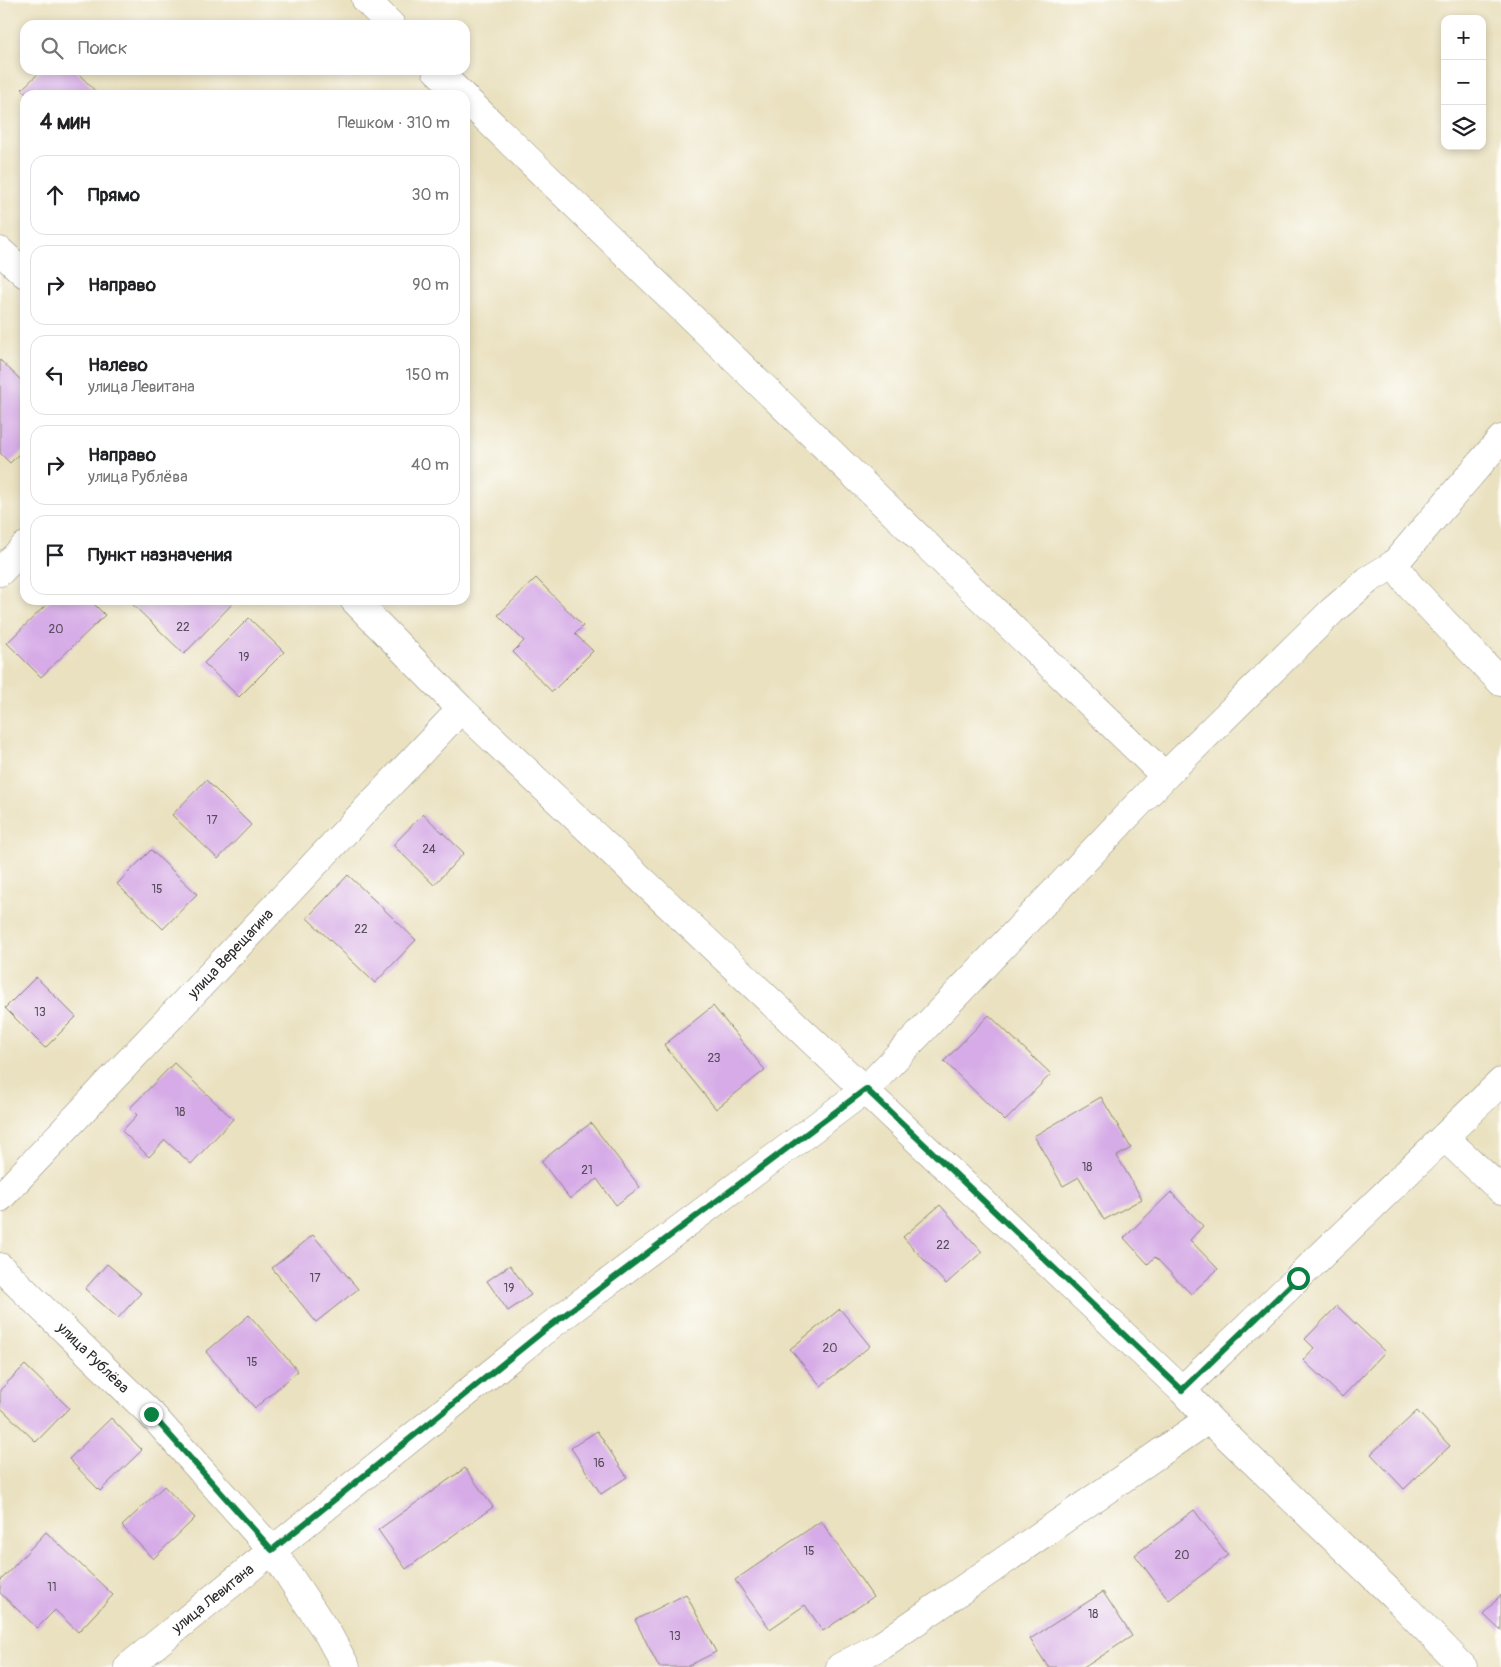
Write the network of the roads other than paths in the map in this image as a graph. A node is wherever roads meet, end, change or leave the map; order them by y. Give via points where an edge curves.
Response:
1 (366, 0) edge
2 (386, 20) edge
3 (441, 75) edge
4 (457, 90) edge
5 (470, 103) edge
6 (0, 251) edge
7 (20, 269) edge
8 (1501, 440) edge
9 (20, 551) edge
10 (1394, 564) junction
11 (0, 572) edge
12 (359, 605) edge
13 (1501, 682) edge
14 (461, 709) junction
15 (1166, 776) junction
16 (1501, 1082) edge
17 (866, 1089) junction
18 (1444, 1138) junction
19 (1501, 1190) edge
20 (0, 1198) edge
21 (0, 1267) edge
22 (1182, 1390) junction
23 (1209, 1419) junction
24 (272, 1550) junction
25 (128, 1667) edge
26 (346, 1667) edge
27 (840, 1667) edge
28 (1463, 1667) edge

1 - 2 street
3 - 4 street
5 - 15 street
6 - 7 street
8 - 10 street, улица Левитана
9 - 11 street
10 - 13 street via 1409,585
10 - 15 street, улица Левитана via 1368,580 1332,611
12 - 14 street
14 - 17 street
14 - 20 street, улица Верещагина
15 - 17 street, улица Левитана
16 - 18 street
17 - 22 street
17 - 24 street, улица Левитана via 546,1329
18 - 19 street
18 - 22 street
21 - 24 street, улица Рублёва via 151,1414
22 - 23 street
23 - 27 street via 882,1645
23 - 28 street via 1393,1595
24 - 25 street, улица Левитана
24 - 26 street, улица Рублёва

